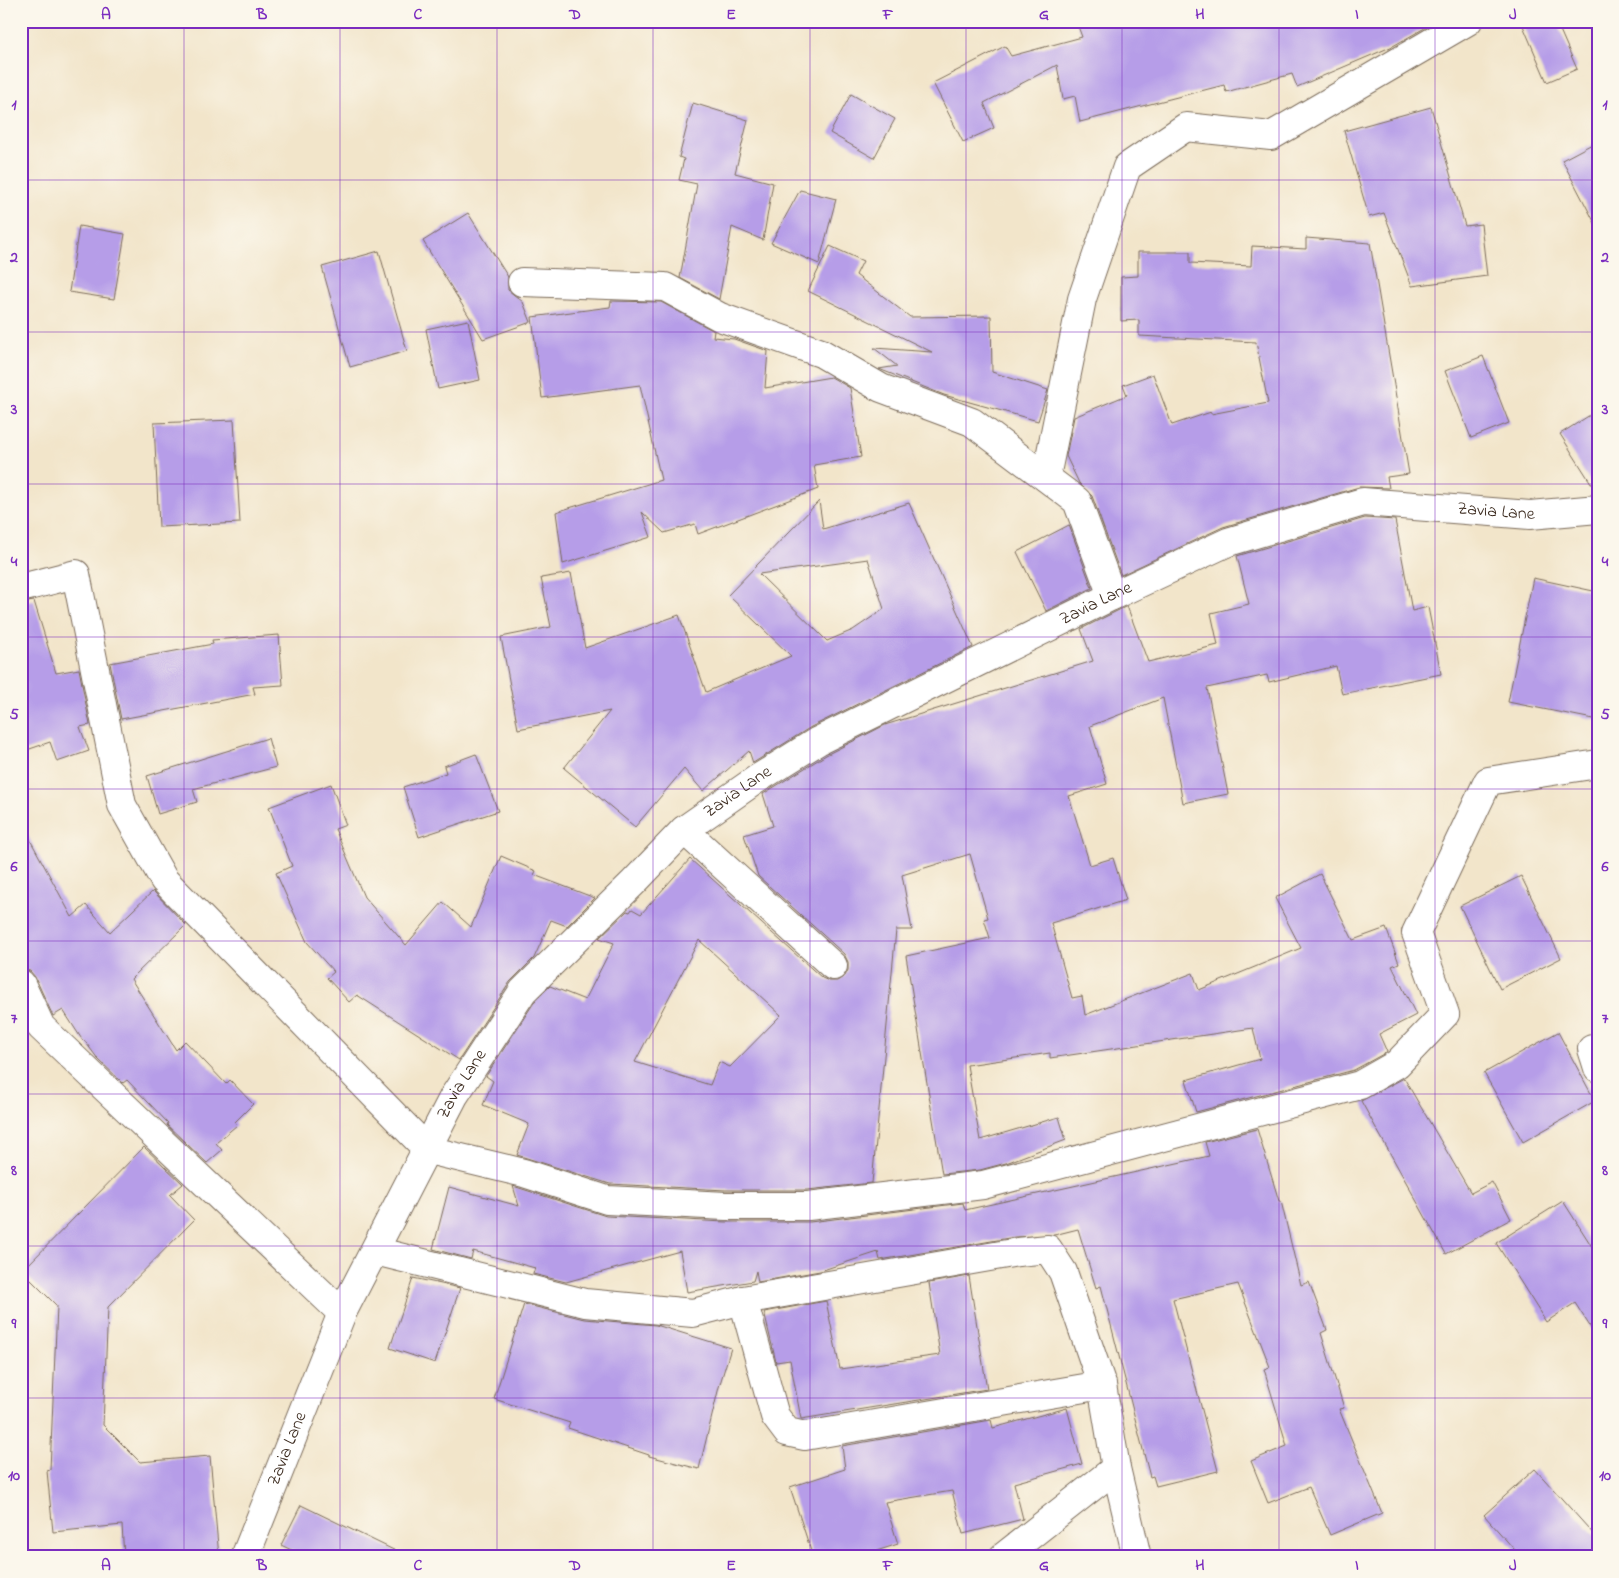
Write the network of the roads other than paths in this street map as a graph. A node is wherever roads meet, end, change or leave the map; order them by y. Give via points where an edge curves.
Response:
1 (1468, 21) edge
2 (522, 282) dead end
3 (1046, 477) junction
4 (1598, 509) edge
5 (21, 588) edge
6 (1112, 596) junction
7 (1598, 764) edge
8 (684, 830) junction
9 (833, 966) dead end
10 (21, 984) edge
11 (428, 1150) junction
12 (375, 1251) junction
13 (743, 1300) junction
14 (342, 1313) junction
15 (1102, 1385) junction
16 (1116, 1468) junction
17 (245, 1557) edge
18 (1004, 1557) edge
19 (1137, 1557) edge

1 - 3 street via 1271,136 1186,127 1127,167 1082,299
2 - 3 street via 665,286 720,316 821,353 881,388 972,422
3 - 6 street via 1076,501
4 - 6 street, Zavia Lane via 1530,515 1363,502 1228,542
5 - 11 street via 76,574 122,805 164,880
6 - 8 street, Zavia Lane via 818,741 756,779
7 - 11 street via 1488,780 1416,933 1445,1014 1397,1064 1360,1085 983,1185 808,1206 607,1200 524,1174
8 - 9 street
8 - 11 street, Zavia Lane via 523,991 454,1096
10 - 14 street via 40,1027
11 - 12 street, Zavia Lane
12 - 13 street via 585,1304 693,1313
12 - 14 street, Zavia Lane
13 - 15 street via 1008,1254 1048,1250 1063,1272
13 - 15 street via 775,1416 787,1432 805,1436
14 - 17 street, Zavia Lane
15 - 16 street
16 - 18 street
16 - 19 street

